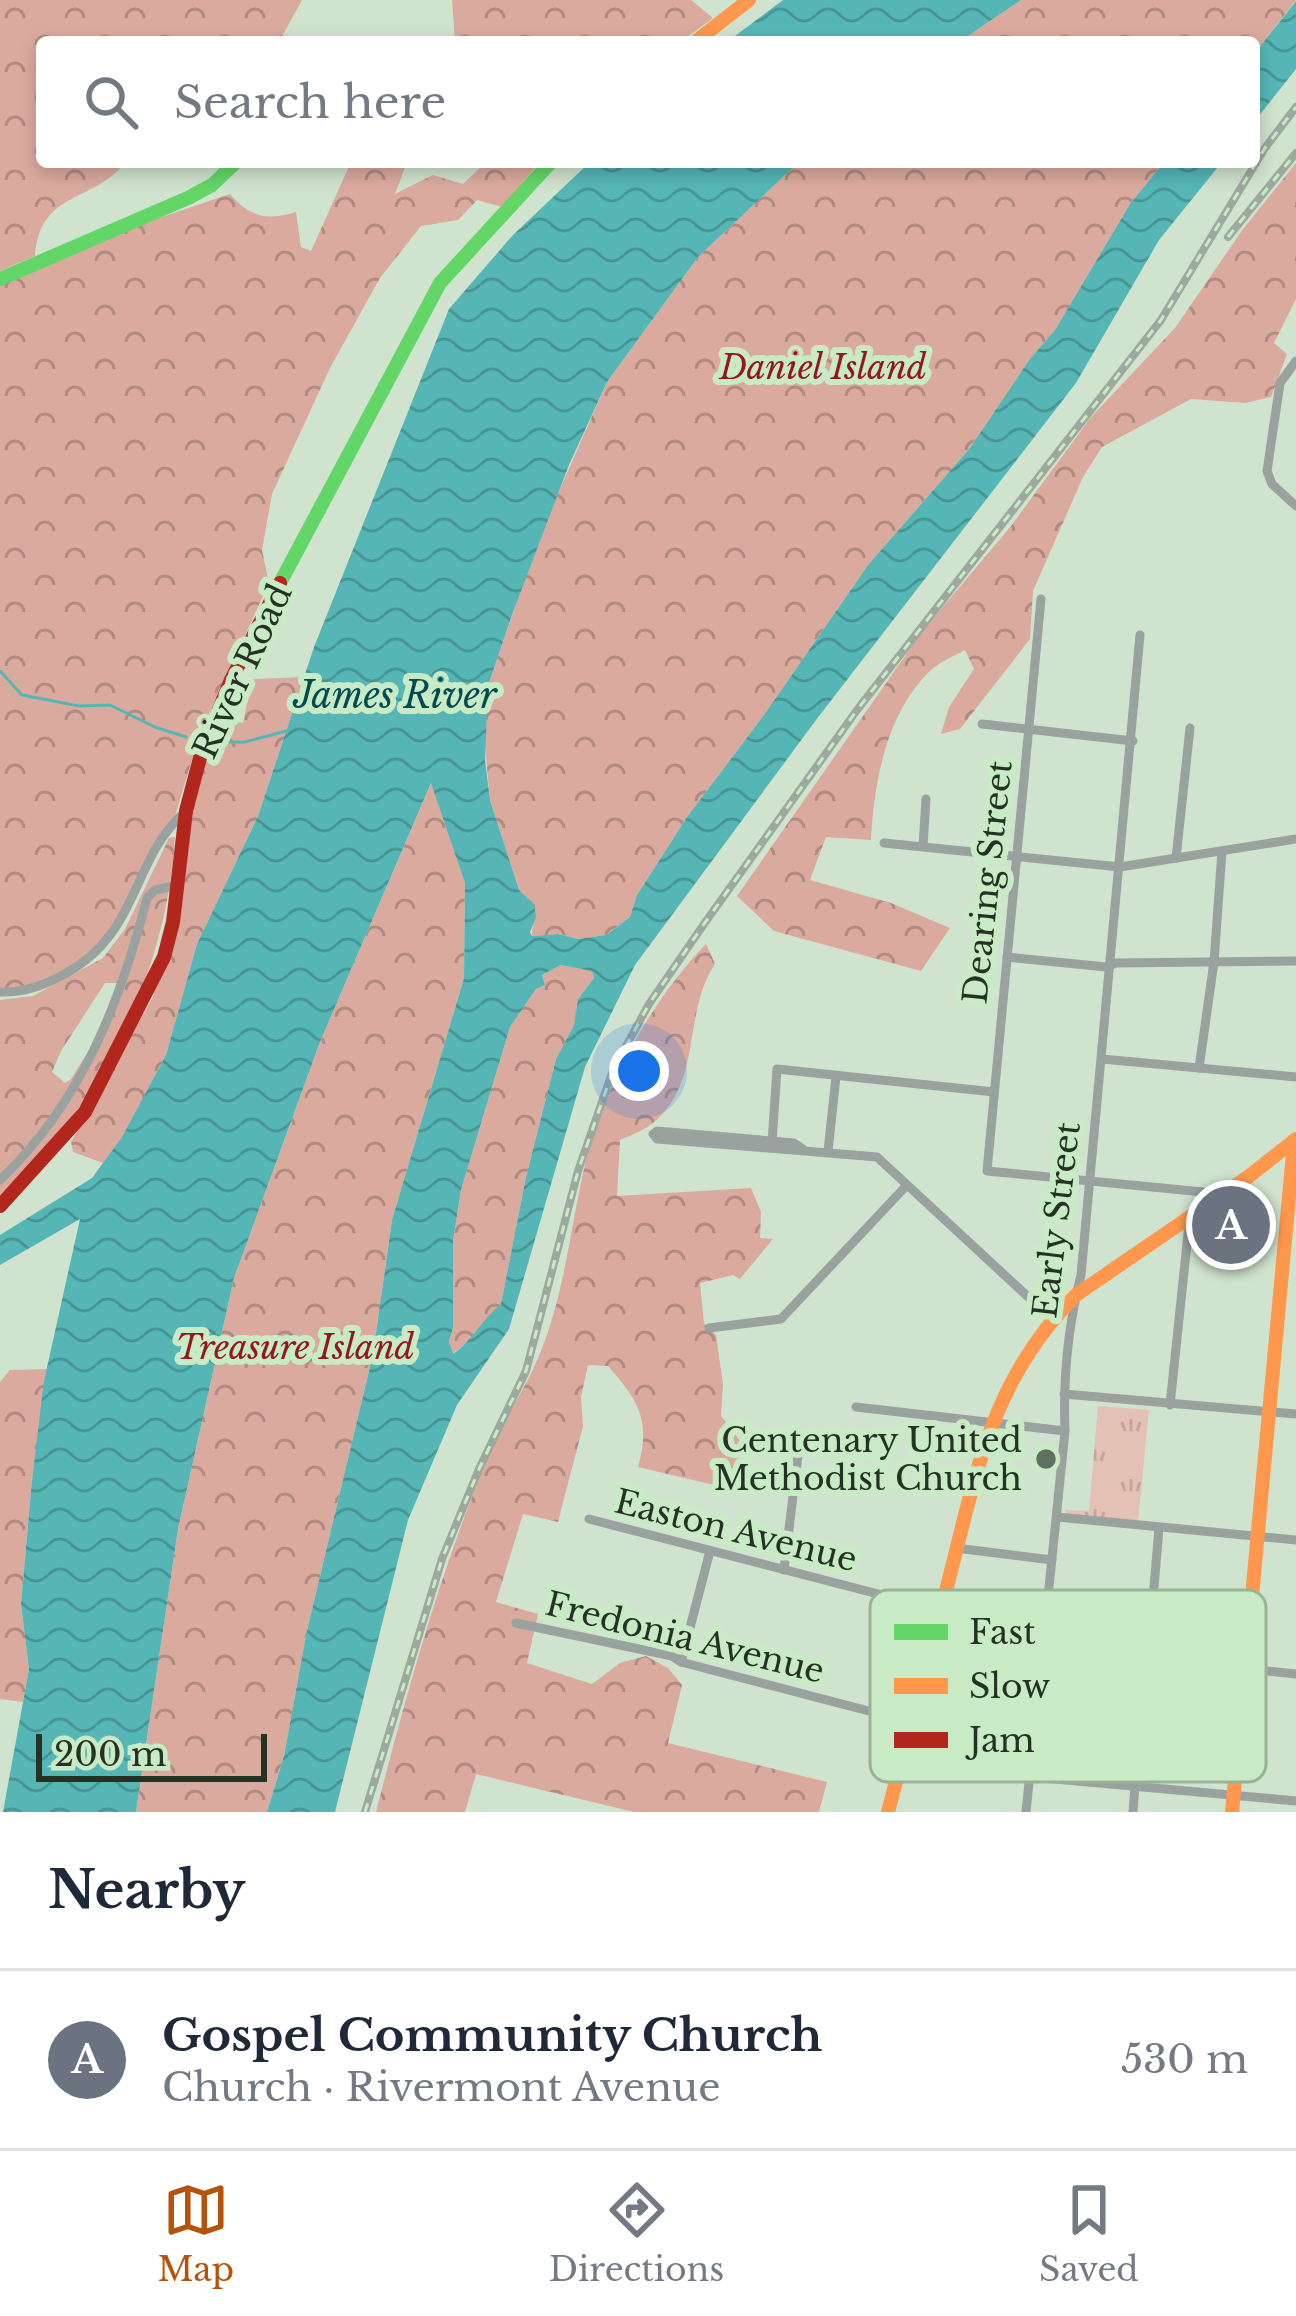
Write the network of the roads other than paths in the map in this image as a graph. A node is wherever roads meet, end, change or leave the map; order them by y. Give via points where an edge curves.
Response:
1 (749, 0) edge
2 (703, 36) edge
3 (230, 168) edge
4 (545, 168) edge
5 (0, 279) edge
6 (1295, 363) edge
7 (1296, 506) edge
8 (1041, 599) dead end
9 (1140, 635) dead end
10 (982, 724) dead end
11 (1030, 728) junction
12 (1190, 728) dead end
13 (1133, 741) junction
14 (926, 799) dead end
15 (186, 811) junction
16 (1296, 838) edge
17 (884, 843) dead end
18 (923, 846) junction
19 (1222, 851) junction
20 (1017, 855) junction
21 (1176, 858) junction
22 (1120, 867) junction
23 (178, 885) junction
24 (1006, 957) junction
25 (1296, 961) edge
26 (1214, 962) junction
27 (1111, 965) junction
28 (0, 992) edge
29 (1102, 1059) junction
30 (1199, 1068) junction
31 (836, 1077) junction
32 (1296, 1077) edge
33 (994, 1092) junction
34 (1296, 1126) edge
35 (772, 1142) junction
36 (803, 1149) junction
37 (828, 1151) junction
38 (1295, 1153) edge
39 (0, 1180) edge
40 (1090, 1181) junction
41 (907, 1185) junction
42 (1209, 1202) junction
43 (0, 1206) edge
44 (1190, 1215) junction
45 (1076, 1295) junction
46 (1052, 1319) junction
47 (709, 1328) dead end
48 (1064, 1394) junction
49 (1170, 1405) junction
50 (856, 1407) dead end
51 (1269, 1412) junction
52 (1296, 1414) edge
53 (989, 1426) junction
54 (1065, 1431) junction
55 (798, 1455) dead end
56 (1057, 1516) junction
57 (589, 1520) dead end
58 (1159, 1528) junction
59 (1257, 1537) junction
60 (1296, 1540) edge
61 (956, 1548) junction
62 (710, 1551) junction
63 (1052, 1560) junction
64 (784, 1570) junction
65 (945, 1590) edge
66 (1049, 1590) edge
67 (1154, 1590) edge
68 (1252, 1590) edge
69 (870, 1592) edge
70 (516, 1623) dead end
71 (681, 1662) junction
72 (1266, 1670) edge
73 (1296, 1674) edge
74 (870, 1711) edge
75 (896, 1782) edge
76 (1029, 1782) edge
77 (1104, 1782) edge
78 (1234, 1782) edge
79 (1135, 1785) junction
80 (1233, 1795) junction
81 (1296, 1801) edge
82 (888, 1812) edge
83 (1026, 1812) edge
84 (1133, 1812) edge
85 (1232, 1812) edge

1 - 2 street
3 - 5 street via 188,198
4 - 15 street, River Road via 440,283 230,682
6 - 7 street via 1280,383 1267,478
8 - 11 street, Dearing Street
9 - 13 street, Early Street
10 - 11 street
11 - 13 street
11 - 20 street, Dearing Street
12 - 21 street
13 - 22 street, Early Street
14 - 18 street
15 - 23 street, River Road
15 - 28 street via 164,835 103,947 48,982
16 - 19 street
17 - 18 street
18 - 20 street
19 - 21 street
19 - 26 street
20 - 22 street
20 - 24 street, Dearing Street
21 - 22 street
22 - 27 street, Early Street
23 - 39 street via 147,898 104,1032 54,1119
23 - 43 street, River Road via 164,957 103,1083
24 - 27 street
24 - 33 street, Dearing Street
25 - 26 street
26 - 27 street
26 - 30 street
27 - 29 street, Early Street
29 - 30 street
29 - 40 street, Early Street
30 - 32 street
31 - 33 street
31 - 35 street via 777,1069
31 - 37 street
33 - 40 street, Dearing Street via 987,1171
34 - 38 street
35 - 36 street
35 - 36 street via 653,1134
36 - 37 street
37 - 41 street via 877,1157
38 - 42 street
38 - 51 street
40 - 42 street via 1203,1192
40 - 45 street, Early Street
41 - 46 street
41 - 47 street via 781,1319
42 - 44 street
44 - 45 street
44 - 49 street
45 - 46 street
45 - 48 street, Early Street
46 - 53 street
48 - 49 street
48 - 54 street, Early Street
49 - 51 street
50 - 53 street
51 - 52 street
51 - 59 street
53 - 54 street
53 - 61 street
54 - 56 street, Early Street
55 - 64 street
56 - 58 street
56 - 63 street, Early Street
57 - 62 street, Easton Avenue
58 - 59 street
58 - 67 street
59 - 60 street
59 - 68 street
61 - 63 street
61 - 65 street
62 - 64 street, Easton Avenue
62 - 71 street
63 - 66 street, Early Street
64 - 69 street, Easton Avenue
70 - 71 street, Fredonia Avenue
71 - 74 street, Fredonia Avenue
72 - 73 street
75 - 82 street
76 - 83 street, Early Street
77 - 79 street
78 - 80 street
79 - 80 street
79 - 84 street
80 - 81 street
80 - 85 street

